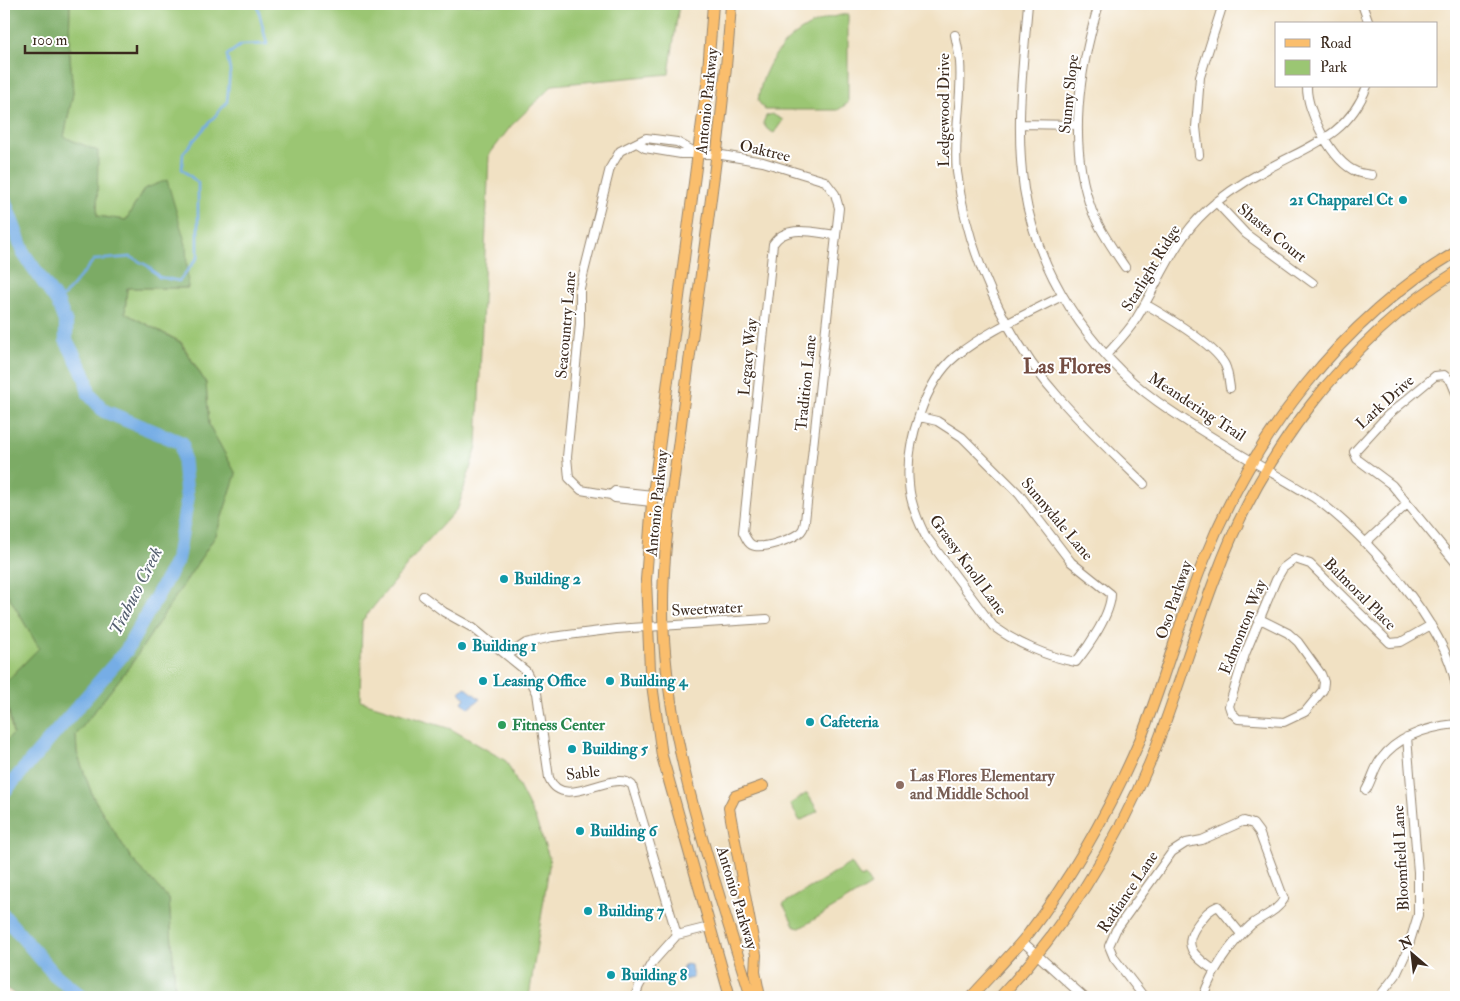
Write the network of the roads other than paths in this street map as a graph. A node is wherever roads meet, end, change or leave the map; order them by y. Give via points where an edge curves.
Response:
1 (713, 4) edge
2 (731, 4) edge
3 (1028, 4) edge
4 (1099, 4) edge
5 (1223, 4) edge
6 (1362, 4) edge
7 (1368, 22) edge
8 (955, 36) dead end
9 (1307, 88) edge
10 (1367, 88) edge
11 (1020, 124) junction
12 (1076, 124) junction
13 (1326, 139) junction
14 (697, 153) junction
15 (716, 154) junction
16 (1199, 155) dead end
17 (1372, 176) dead end
18 (825, 181) joint
19 (1216, 202) junction
20 (836, 235) junction
21 (1456, 252) edge
22 (1126, 267) dead end
23 (1456, 272) edge
24 (1313, 283) dead end
25 (1062, 296) junction
26 (1145, 304) junction
27 (1008, 325) junction
28 (1106, 354) junction
29 (1230, 388) dead end
30 (1456, 393) edge
31 (920, 417) junction
32 (1253, 460) junction
33 (1266, 468) junction
34 (1144, 484) dead end
35 (652, 499) junction
36 (1406, 505) junction
37 (747, 542) joint
38 (1365, 542) junction
39 (1295, 559) joint
40 (1456, 563) edge
41 (423, 596) dead end
42 (767, 619) dead end
43 (1260, 619) junction
44 (663, 625) junction
45 (1431, 625) junction
46 (648, 627) junction
47 (508, 655) junction
48 (1076, 662) joint
49 (1456, 686) edge
50 (1456, 724) edge
51 (1407, 737) junction
52 (763, 786) dead end
53 (1366, 790) dead end
54 (709, 927) junction
55 (1241, 934) junction
56 (677, 935) junction
57 (1022, 941) junction
58 (1038, 954) junction
59 (1215, 971) junction
60 (635, 997) edge
61 (730, 997) edge
62 (751, 997) edge
63 (760, 997) edge
64 (971, 997) edge
65 (1000, 997) edge
66 (1084, 997) edge
67 (1144, 997) edge
68 (1203, 997) edge
69 (1379, 997) edge

1 - 14 main road, Antonio Parkway via 707,84
2 - 15 main road, Antonio Parkway
3 - 11 street, Meandering Trail
4 - 12 street, Sunny Slope
5 - 16 street via 1200,77 1196,127
6 - 7 street
8 - 27 street, Ledgewood Drive via 960,63 955,155 958,175 977,259
9 - 13 street via 1308,106
10 - 13 street, Starlight Ridge via 1354,113
11 - 12 street
11 - 25 street, Meandering Trail via 1021,165 1030,214
12 - 22 street, Sunny Slope via 1082,173 1092,212
13 - 17 street via 1344,163 1356,172
13 - 19 street, Starlight Ridge via 1262,172
14 - 15 street, Oaktree
14 - 35 main road, Antonio Parkway
14 - 35 street, Seacountry Lane via 677,142 646,138 620,151 610,168 580,288 580,324 567,457 569,478 581,490 610,494 614,491
15 - 18 street, Oaktree via 763,162
15 - 44 main road, Antonio Parkway via 668,525
18 - 20 street, Tradition Lane via 840,208
19 - 24 street, Shasta Court via 1246,234
19 - 26 street, Starlight Ridge via 1171,255
20 - 37 street, Tradition Lane via 803,529 797,535 762,546
20 - 37 street, Legacy Way via 789,231 779,235 773,244 743,532
21 - 32 main road, Oso Parkway via 1398,294 1338,349 1311,378
23 - 33 main road, Oso Parkway via 1393,320 1342,369 1301,418
25 - 27 street, Grassy Knoll Lane
25 - 28 street, Meandering Trail
26 - 28 street, Starlight Ridge via 1135,321
26 - 29 street via 1165,315 1213,352 1225,365
27 - 31 street, Grassy Knoll Lane via 949,362 934,384
27 - 34 street, Ledgewood Drive via 1032,365 1062,401
28 - 32 street, Meandering Trail via 1158,402
30 - 36 street, Lark Drive via 1444,375 1435,376 1388,415 1354,452 1356,459 1392,484
31 - 48 street, Grassy Knoll Lane via 910,451 909,485 925,534 994,626 1006,635 1060,659
31 - 48 street, Sunnydale Lane via 937,421 962,437 1020,494 1071,562 1112,594 1111,605
32 - 33 street, Meandering Trail
32 - 57 main road, Oso Parkway via 1203,562 1140,740 1122,778 1082,853
33 - 38 street, Meandering Trail via 1328,507
33 - 58 main road, Oso Parkway via 1216,575 1186,666 1135,796 1111,844
35 - 46 main road, Antonio Parkway via 646,580
36 - 38 street
36 - 40 street
38 - 45 street, Meandering Trail
39 - 43 street, Edmonton Way via 1283,568
39 - 45 street, Balmoral Place via 1310,564 1390,643 1401,642
41 - 47 street, Sable
42 - 44 street, Sweetwater
43 - 43 street, Edmonton Way via 1288,633 1298,642 1324,682 1323,690 1305,712 1284,722 1238,719 1229,706
44 - 46 street, Sweetwater
44 - 62 main road, Antonio Parkway via 669,691 685,778
45 - 49 street, Meandering Trail via 1453,669
46 - 47 street via 543,639 526,643
46 - 54 main road, Antonio Parkway via 654,709 662,756
47 - 56 street, Sable via 534,682 551,784 569,792 623,781 632,785
50 - 51 street via 1433,727
51 - 53 street via 1380,759
51 - 69 street, Bloomfield Lane via 1418,872 1418,916 1408,951
52 - 63 main road via 735,796 728,808 756,955 755,972
54 - 56 street
54 - 61 main road, Antonio Parkway
55 - 59 street, Radiance Lane
55 - 59 street via 1218,906 1208,910 1189,934 1189,945
55 - 67 street, Radiance Lane via 1280,907 1284,899 1259,832 1253,824 1244,821 1202,840 1186,843 1172,852 1116,930 1109,946 1114,958
56 - 60 street via 651,964
57 - 58 street
57 - 64 main road, Oso Parkway
58 - 65 main road, Oso Parkway
58 - 66 street
59 - 68 street, Radiance Lane

